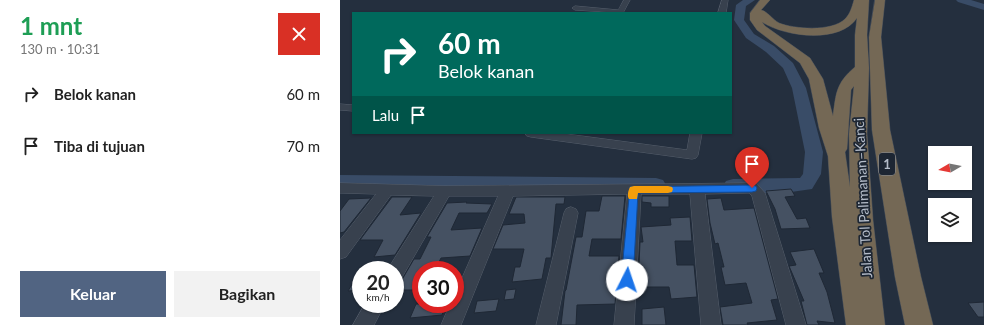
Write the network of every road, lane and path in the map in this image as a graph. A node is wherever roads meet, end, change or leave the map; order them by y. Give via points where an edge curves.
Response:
1 (627, 0) edge
2 (725, 0) edge
3 (765, 0) edge
4 (771, 0) edge
5 (859, 0) edge
6 (864, 0) edge
7 (880, 0) edge
8 (575, 8) dead end
9 (610, 12) edge
10 (620, 12) edge
11 (722, 12) edge
12 (862, 68) junction
13 (340, 106) edge
14 (352, 108) edge
15 (542, 134) edge
16 (696, 134) edge
17 (837, 156) junction
18 (340, 188) edge
19 (697, 189) junction
20 (387, 190) junction
21 (508, 190) junction
22 (634, 190) junction
23 (444, 191) junction
24 (571, 213) dead end
25 (340, 252) edge
26 (402, 261) edge
27 (370, 313) edge
28 (363, 325) edge
29 (450, 325) edge
30 (546, 325) edge
31 (624, 325) edge
32 (711, 325) edge
33 (796, 325) edge
34 (860, 325) edge
35 (871, 325) edge
36 (919, 325) edge

1 - 10 street
2 - 11 street
3 - 17 highway via 754,14 757,24 796,54 812,70 821,92
4 - 5 highway via 761,11 764,18 785,28 810,32 834,30 846,24 852,18
6 - 12 highway, Jalan Tol Palimanan–Kanci / 1
7 - 36 highway, Jalan Tol Palimanan–Kanci / 1 via 875,37 881,130 906,270
8 - 9 street
12 - 17 highway via 844,90
12 - 35 highway, Jalan Tol Palimanan–Kanci / 1 via 858,134
13 - 14 street
15 - 16 street via 692,155
17 - 34 highway via 843,217
18 - 20 street
19 - 22 street
19 - 32 street
19 - 33 street via 752,188 758,193
20 - 23 street
20 - 25 street
21 - 22 street
21 - 23 street
21 - 29 street
22 - 31 street
23 - 26 street
24 - 30 street
27 - 28 street

